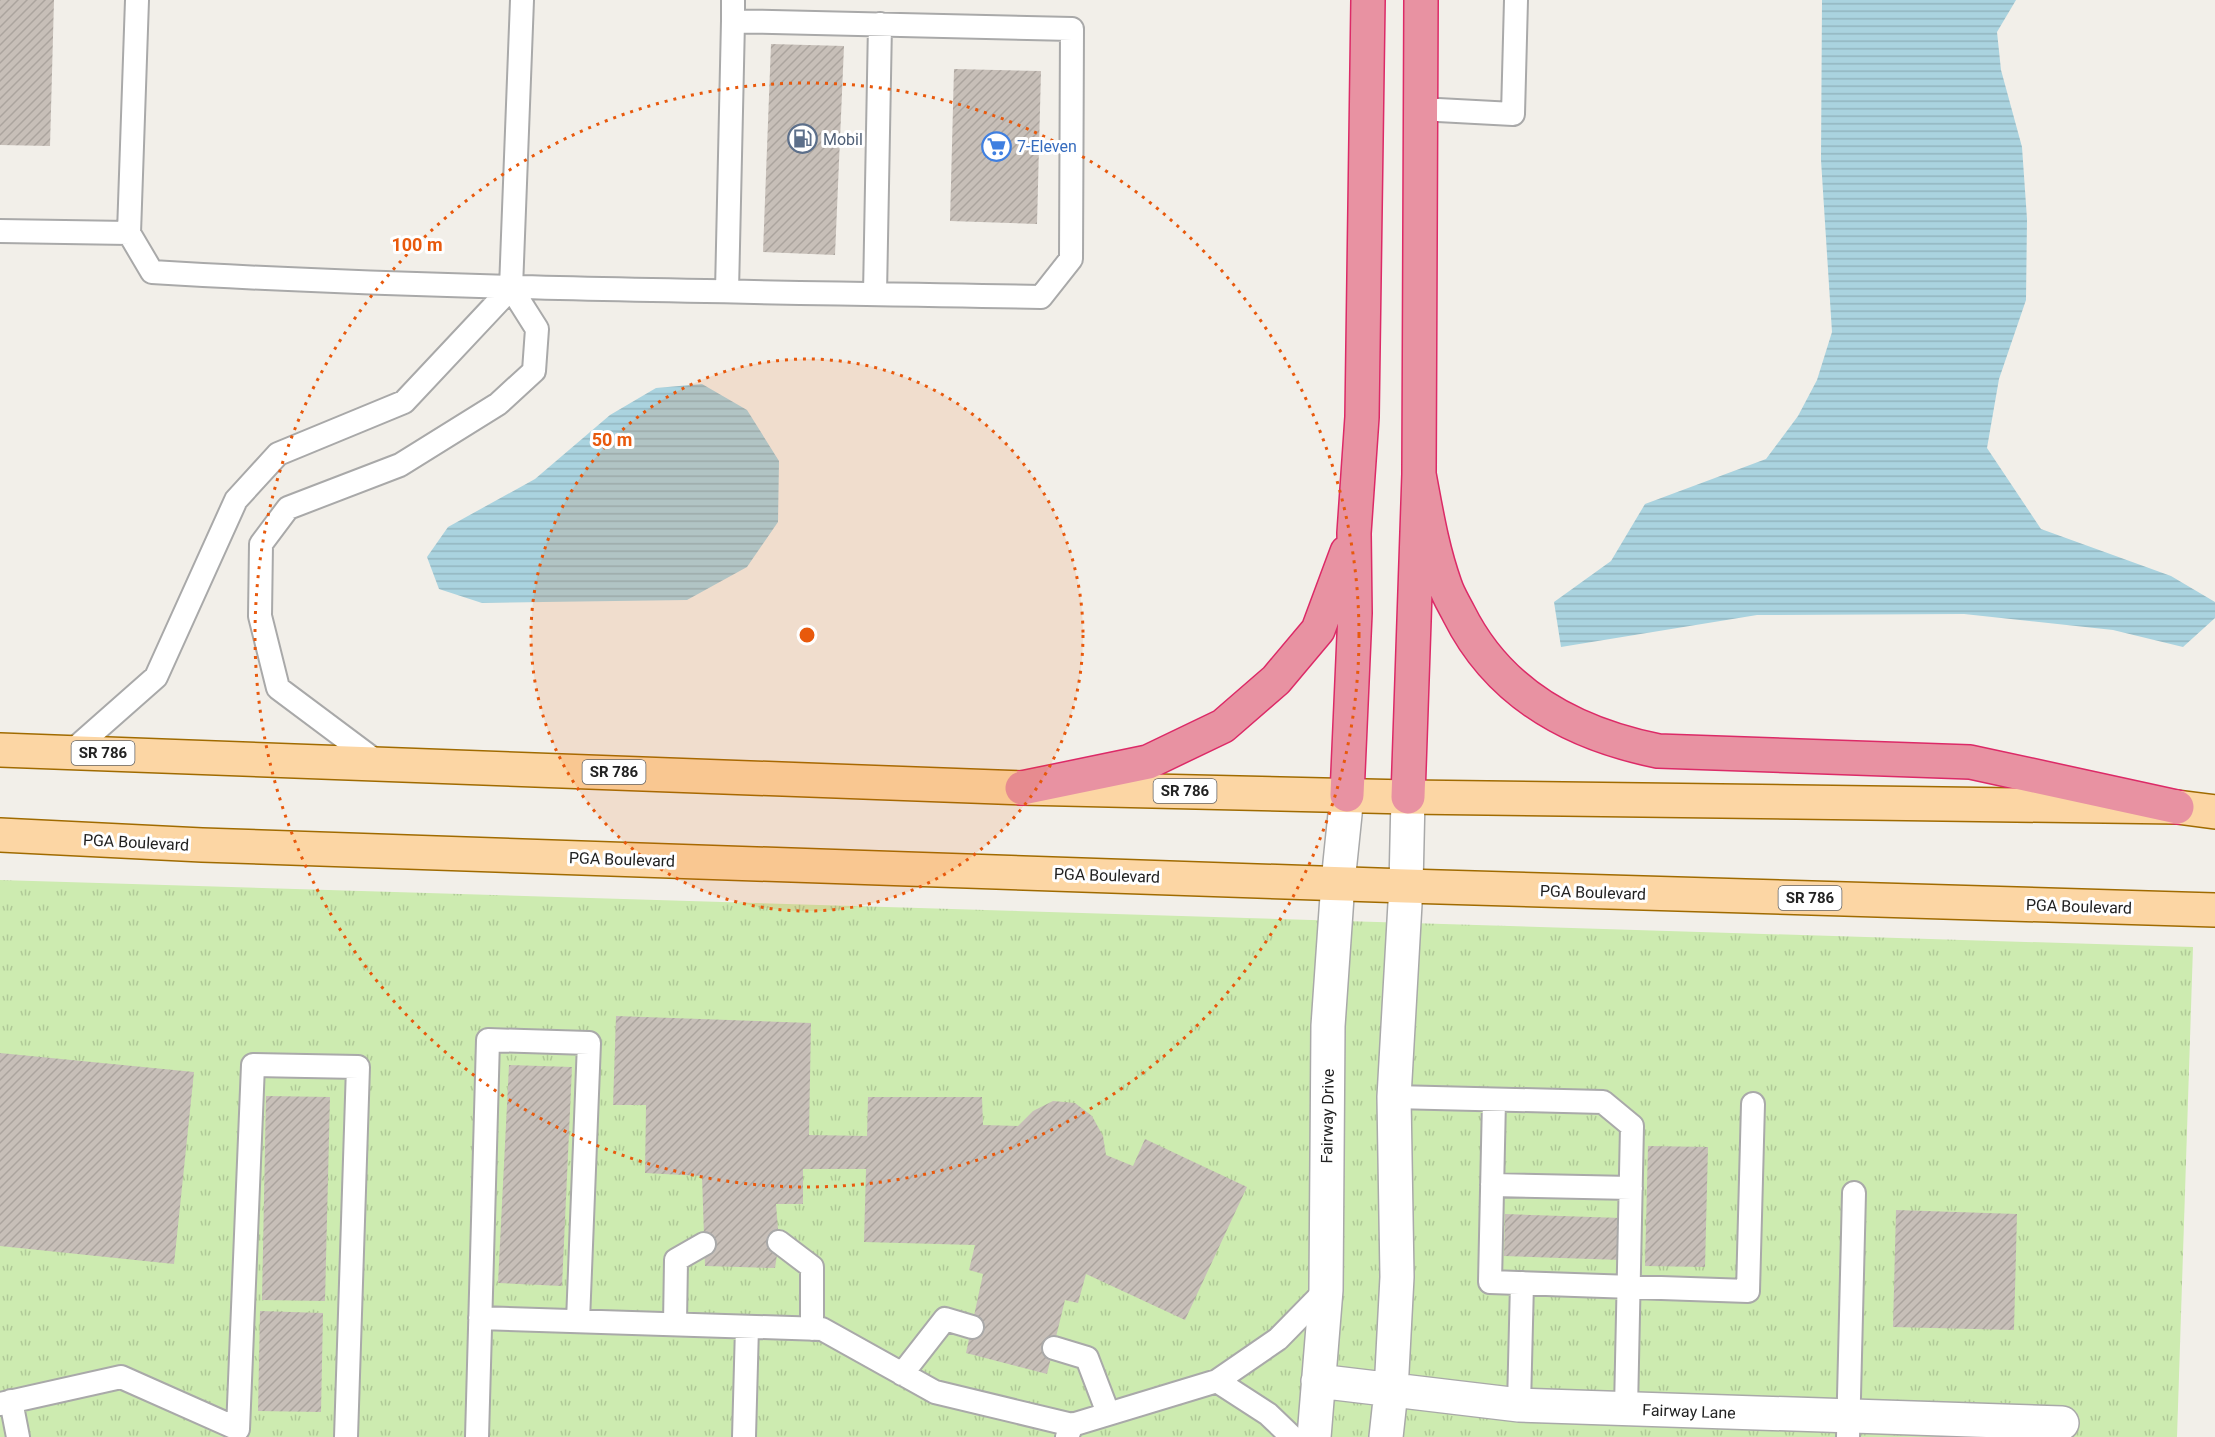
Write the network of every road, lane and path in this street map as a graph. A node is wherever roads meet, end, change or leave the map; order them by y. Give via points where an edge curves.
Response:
1 (137, 0) edge
2 (522, 0) edge
3 (1368, 0) edge
4 (1421, 0) edge
5 (1516, 0) edge
6 (733, 11) edge
7 (880, 24) junction
8 (1419, 109) junction
9 (0, 231) edge
10 (129, 233) junction
11 (511, 288) junction
12 (726, 291) junction
13 (875, 294) junction
14 (1419, 474) junction
15 (1354, 534) junction
16 (0, 750) edge
17 (71, 752) junction
18 (377, 762) junction
19 (1022, 788) junction
20 (1347, 795) junction
21 (1408, 797) junction
22 (2177, 807) junction
23 (2215, 812) edge
24 (0, 836) edge
25 (1338, 882) junction
26 (1406, 886) junction
27 (2215, 910) edge
28 (1394, 1097) junction
29 (1494, 1100) junction
30 (1753, 1104) dead end
31 (1492, 1185) junction
32 (1631, 1188) junction
33 (1854, 1193) dead end
34 (779, 1242) dead end
35 (704, 1244) dead end
36 (1522, 1283) junction
37 (1629, 1286) junction
38 (1326, 1290) junction
39 (480, 1318) junction
40 (578, 1321) junction
41 (675, 1324) junction
42 (747, 1327) junction
43 (972, 1327) dead end
44 (812, 1329) junction
45 (1054, 1348) dead end
46 (902, 1374) junction
47 (1217, 1381) junction
48 (1318, 1381) junction
49 (1391, 1391) junction
50 (5, 1403) edge
51 (1519, 1405) junction
52 (1626, 1409) junction
53 (1108, 1413) junction
54 (1848, 1427) edge
55 (2062, 1430) edge
56 (1070, 1431) edge
57 (18, 1437) edge
58 (346, 1437) edge
59 (477, 1437) edge
60 (744, 1437) edge
61 (1292, 1437) edge
62 (1314, 1437) edge
63 (1386, 1437) edge

1 - 10 lane
2 - 11 lane
3 - 15 highway via 1362,417
4 - 8 highway
5 - 8 lane via 1513,114
6 - 7 lane
6 - 12 lane
7 - 13 lane
7 - 13 lane via 1072,28 1071,259 1041,297
8 - 14 highway
9 - 10 lane
10 - 11 lane via 152,272
11 - 12 lane
11 - 17 lane via 404,402 278,454 236,500 156,677
11 - 18 lane via 537,329 534,371 498,404 400,465 288,508 261,544 260,615 278,688
12 - 13 lane
14 - 21 highway
14 - 22 highway via 1445,587 1468,632 1490,663 1517,687 1545,709 1582,729 1658,751 1970,762
15 - 19 highway via 1318,630 1276,680 1223,726 1148,762
15 - 20 highway via 1355,613
16 - 17 main road, SR 786
17 - 18 main road, SR 786
18 - 19 main road, SR 786
19 - 20 main road, SR 786
20 - 21 main road, SR 786
20 - 25 street, Fairway Drive
21 - 22 main road, SR 786
21 - 26 street
22 - 23 main road, SR 786
24 - 25 main road, PGA Boulevard / SR 786
25 - 26 main road, PGA Boulevard / SR 786
25 - 38 street, Fairway Drive via 1328,1026
26 - 27 main road, PGA Boulevard / SR 786
26 - 28 street
28 - 29 lane
28 - 49 street via 1397,1276
29 - 31 lane
29 - 32 lane via 1603,1102 1632,1126
30 - 37 lane via 1748,1291
31 - 32 lane
31 - 36 lane via 1490,1282
32 - 37 lane
33 - 54 lane
34 - 44 lane via 812,1267
35 - 41 lane via 676,1260
36 - 37 lane
36 - 51 lane
37 - 52 lane
38 - 47 lane via 1278,1339
38 - 48 street, Fairway Drive
39 - 40 lane
39 - 40 lane via 488,1040 589,1043
39 - 59 lane
40 - 41 lane
41 - 42 lane
42 - 44 lane
42 - 60 lane
43 - 46 lane via 945,1319
44 - 46 lane via 822,1329
45 - 53 lane via 1087,1358
46 - 56 lane via 935,1392
47 - 53 lane
47 - 61 lane via 1268,1414
48 - 49 street, Fairway Lane
48 - 62 street, Fairway Drive
49 - 51 street, Fairway Lane
49 - 63 street
50 - 57 lane
50 - 58 lane via 121,1377 238,1429 253,1065 358,1067
51 - 52 street, Fairway Lane
52 - 54 street, Fairway Lane
53 - 56 lane
54 - 55 street, Fairway Lane

